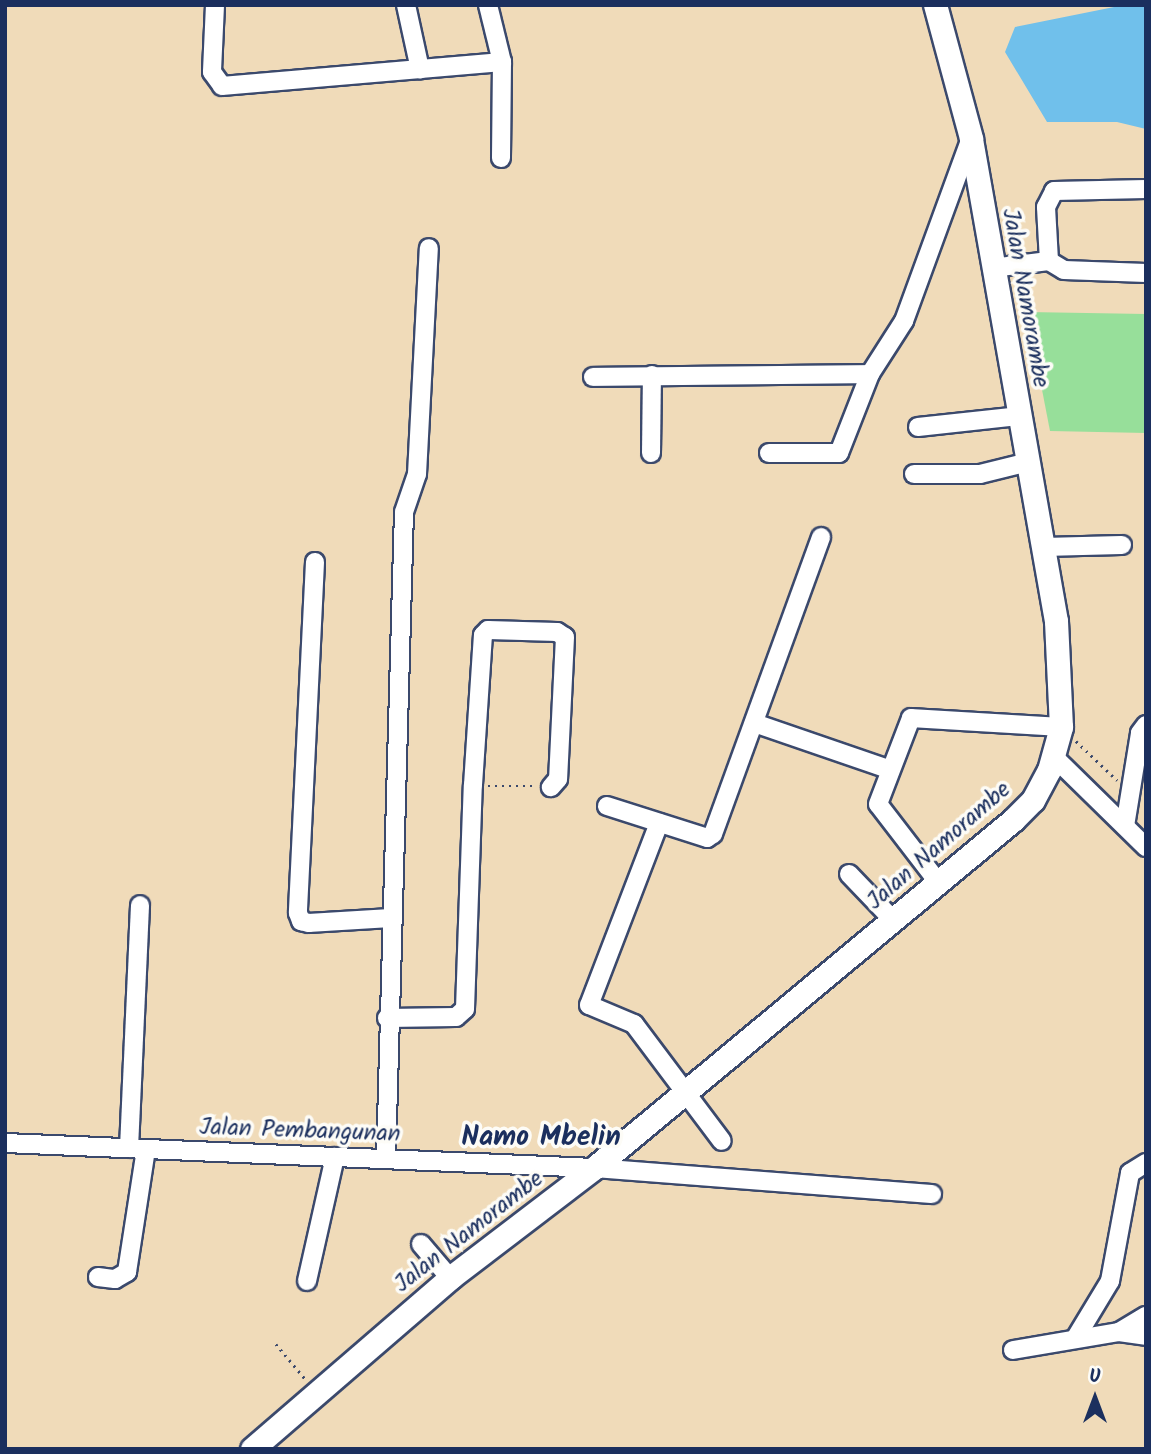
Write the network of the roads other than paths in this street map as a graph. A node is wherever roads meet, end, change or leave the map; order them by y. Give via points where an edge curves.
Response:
1 (215, 5) edge
2 (406, 5) edge
3 (488, 5) edge
4 (941, 11) edge
5 (502, 62) junction
6 (420, 69) junction
7 (971, 138) junction
8 (501, 158) dead end
9 (1146, 189) edge
10 (429, 248) dead end
11 (1049, 261) junction
12 (992, 268) junction
13 (1146, 272) edge
14 (870, 374) junction
15 (652, 376) junction
16 (593, 377) dead end
17 (1020, 416) junction
18 (918, 428) dead end
19 (651, 453) dead end
20 (769, 453) dead end
21 (1028, 462) junction
22 (914, 474) dead end
23 (821, 537) dead end
24 (1122, 545) dead end
25 (1043, 547) junction
26 (315, 562) dead end
27 (754, 723) junction
28 (1146, 725) edge
29 (1061, 727) junction
30 (1053, 756) junction
31 (888, 769) junction
32 (551, 787) road end
33 (607, 806) dead end
34 (659, 823) junction
35 (1125, 826) junction
36 (1146, 847) edge
37 (849, 874) dead end
38 (937, 883) junction
39 (140, 905) dead end
40 (390, 918) junction
41 (894, 921) junction
42 (387, 1018) junction
43 (685, 1089) junction
44 (723, 1141) dead end
45 (5, 1143) edge
46 (138, 1149) junction
47 (335, 1157) junction
48 (386, 1159) junction
49 (1146, 1163) edge
50 (594, 1168) junction
51 (932, 1194) dead end
52 (421, 1244) dead end
53 (98, 1277) dead end
54 (450, 1278) junction
55 (307, 1281) dead end
56 (1146, 1316) edge
57 (1119, 1332) junction
58 (1146, 1336) edge
59 (1075, 1339) junction
60 (1013, 1350) dead end
61 (252, 1449) edge

1 - 6 street via 212,72 222,86
2 - 6 street
3 - 5 street
4 - 7 main road, Jalan Namorambe
5 - 6 street
5 - 8 street
7 - 12 main road, Jalan Namorambe
7 - 14 street via 904,321
9 - 11 street via 1054,191 1046,208
10 - 40 street via 417,474 404,512
11 - 12 street
11 - 13 street via 1063,270
12 - 17 main road, Jalan Namorambe
14 - 15 street
14 - 20 street via 839,453
15 - 16 street
15 - 19 street
17 - 18 street
17 - 21 main road, Jalan Namorambe
21 - 22 street via 980,474
21 - 25 main road, Jalan Namorambe
23 - 27 street
24 - 25 street
25 - 29 main road, Jalan Namorambe via 1056,629
26 - 40 street via 300,922
27 - 31 street
27 - 34 street via 713,834 707,838
28 - 35 street via 1140,733
29 - 30 main road, Jalan Namorambe
29 - 31 street via 914,716
30 - 35 street
30 - 38 main road, Jalan Namorambe via 1032,800
31 - 38 street via 880,810
32 - 42 street via 558,779 565,637 557,632 488,630 483,635 473,785 465,1009 456,1017
33 - 34 street
34 - 43 street via 589,1005 634,1024
35 - 36 street
37 - 41 street
38 - 41 main road, Jalan Namorambe
39 - 46 street
40 - 42 street
41 - 43 main road, Jalan Namorambe
42 - 48 street
43 - 44 street
43 - 50 main road, Jalan Namorambe
45 - 46 street, Jalan Pembangunan
46 - 47 street, Jalan Pembangunan
46 - 53 street via 127,1272 115,1279
47 - 48 street, Jalan Pembangunan
47 - 55 street
48 - 50 street, Jalan Pembangunan
49 - 59 street via 1130,1173 1110,1280
50 - 51 street, Jalan Pembangunan
50 - 54 main road, Jalan Namorambe
52 - 54 street
54 - 61 main road, Jalan Namorambe
56 - 57 street
57 - 58 street
57 - 59 street
59 - 60 street

